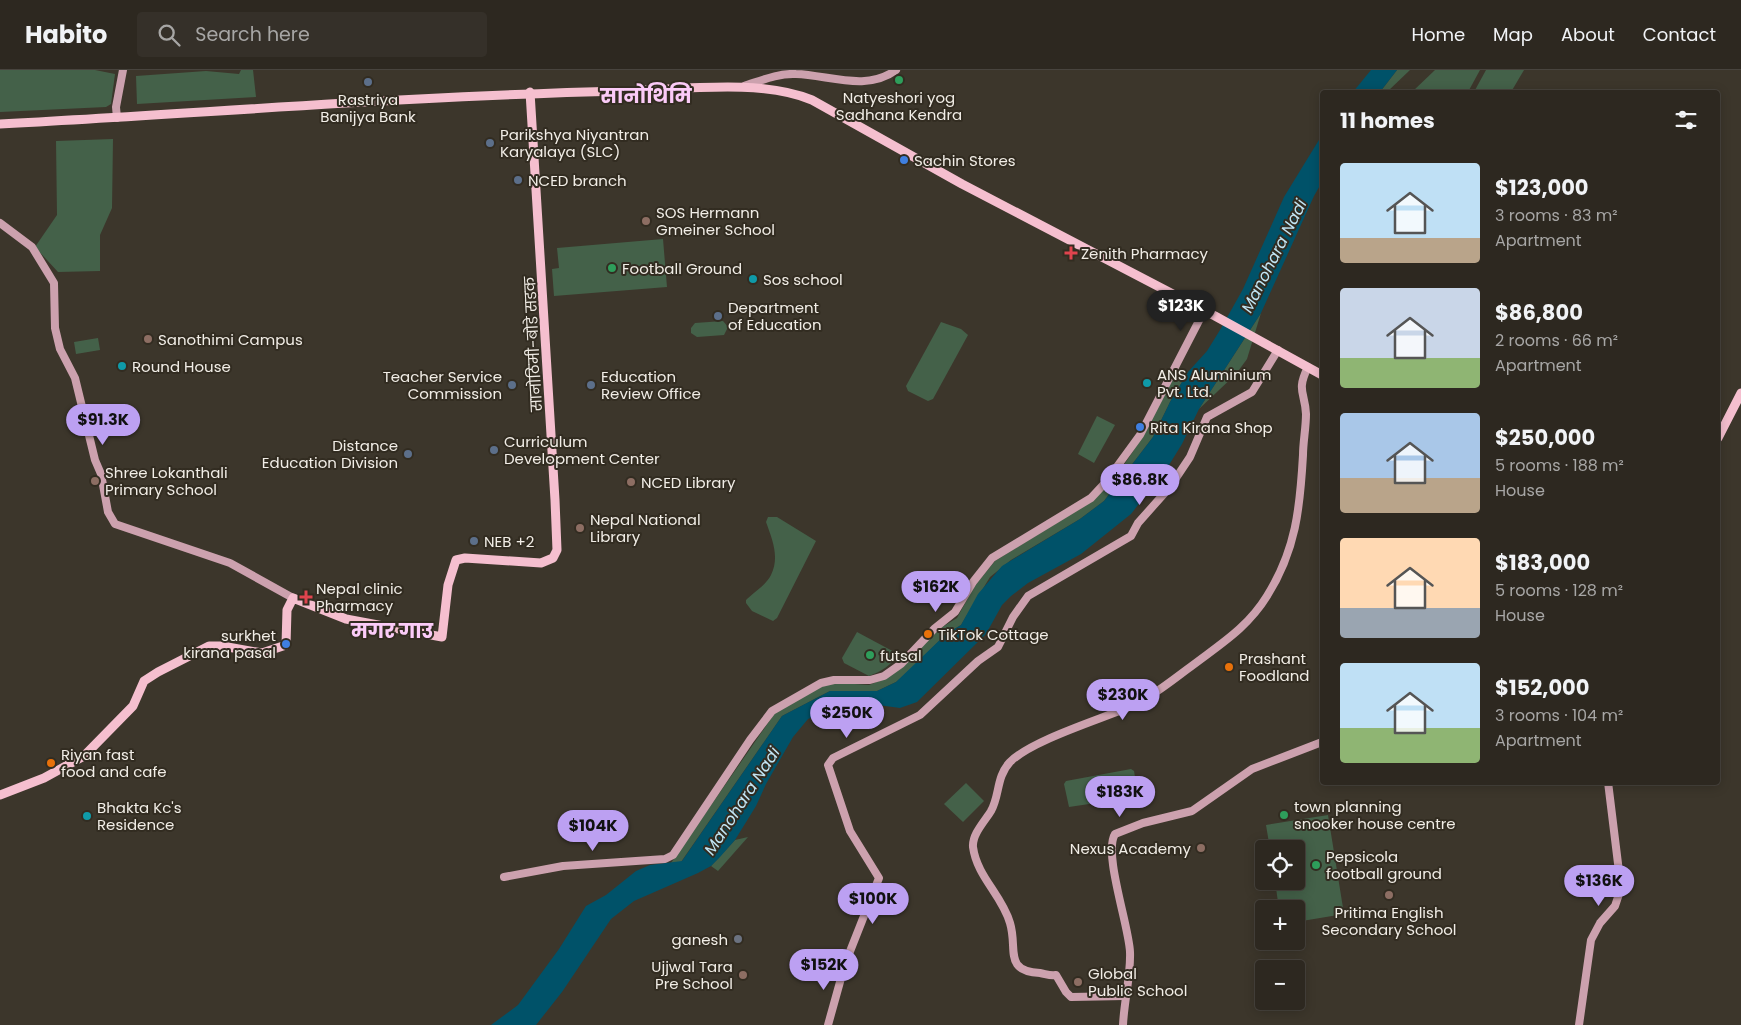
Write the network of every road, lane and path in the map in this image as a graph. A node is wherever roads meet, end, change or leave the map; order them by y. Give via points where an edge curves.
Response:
1 (123, 70) edge
2 (896, 70) edge
3 (740, 88) junction
4 (530, 92) junction
5 (117, 118) junction
6 (0, 124) edge
7 (0, 223) edge
8 (1204, 311) junction
9 (1278, 350) junction
10 (1308, 367) junction
11 (1320, 374) edge
12 (1741, 393) edge
13 (1720, 434) edge
14 (293, 598) junction
15 (1320, 743) edge
16 (1608, 785) edge
17 (0, 795) edge
18 (504, 877) dead end
19 (1124, 996) junction
20 (828, 1025) edge
21 (1123, 1025) edge
22 (1579, 1025) edge

1 - 5 street
2 - 3 street via 883,78 866,81 788,74 765,78
3 - 4 main road
3 - 8 main road via 790,93 812,100 962,184
4 - 5 main road
4 - 14 main road, सानोठिमी-बोडे सडक via 556,554 550,561 541,563 456,560 448,585 442,638 346,619
5 - 6 main road
7 - 14 street via 32,247 54,283 55,328 60,349 75,378 108,512 115,524 230,562
8 - 9 main road
8 - 18 street via 1140,435 1106,483 1091,498 992,558 956,612 884,676 821,683 772,711 673,855 665,859 563,866
9 - 10 main road
9 - 20 street via 1252,392 1207,417 1190,457 1131,536 1028,596 1012,617 998,647 920,715 833,758 828,765 850,831 879,878 842,972
10 - 11 main road
10 - 19 street via 1301,389 1306,413 1298,522 1286,560 1266,599 1228,641 1159,691 1127,708 1049,740 1010,762 1000,775 993,807 973,838 985,881 1008,913 1014,957 1020,969 1028,973 1056,975 1071,997
12 - 13 main road
14 - 17 main road via 287,610 286,645 262,653 209,646 158,672 144,681 128,711 84,756 44,778
15 - 19 street via 1252,769 1192,811 1143,823 1115,834 1112,858 1130,952
16 - 22 street via 1622,888 1615,906 1591,940
19 - 21 street

